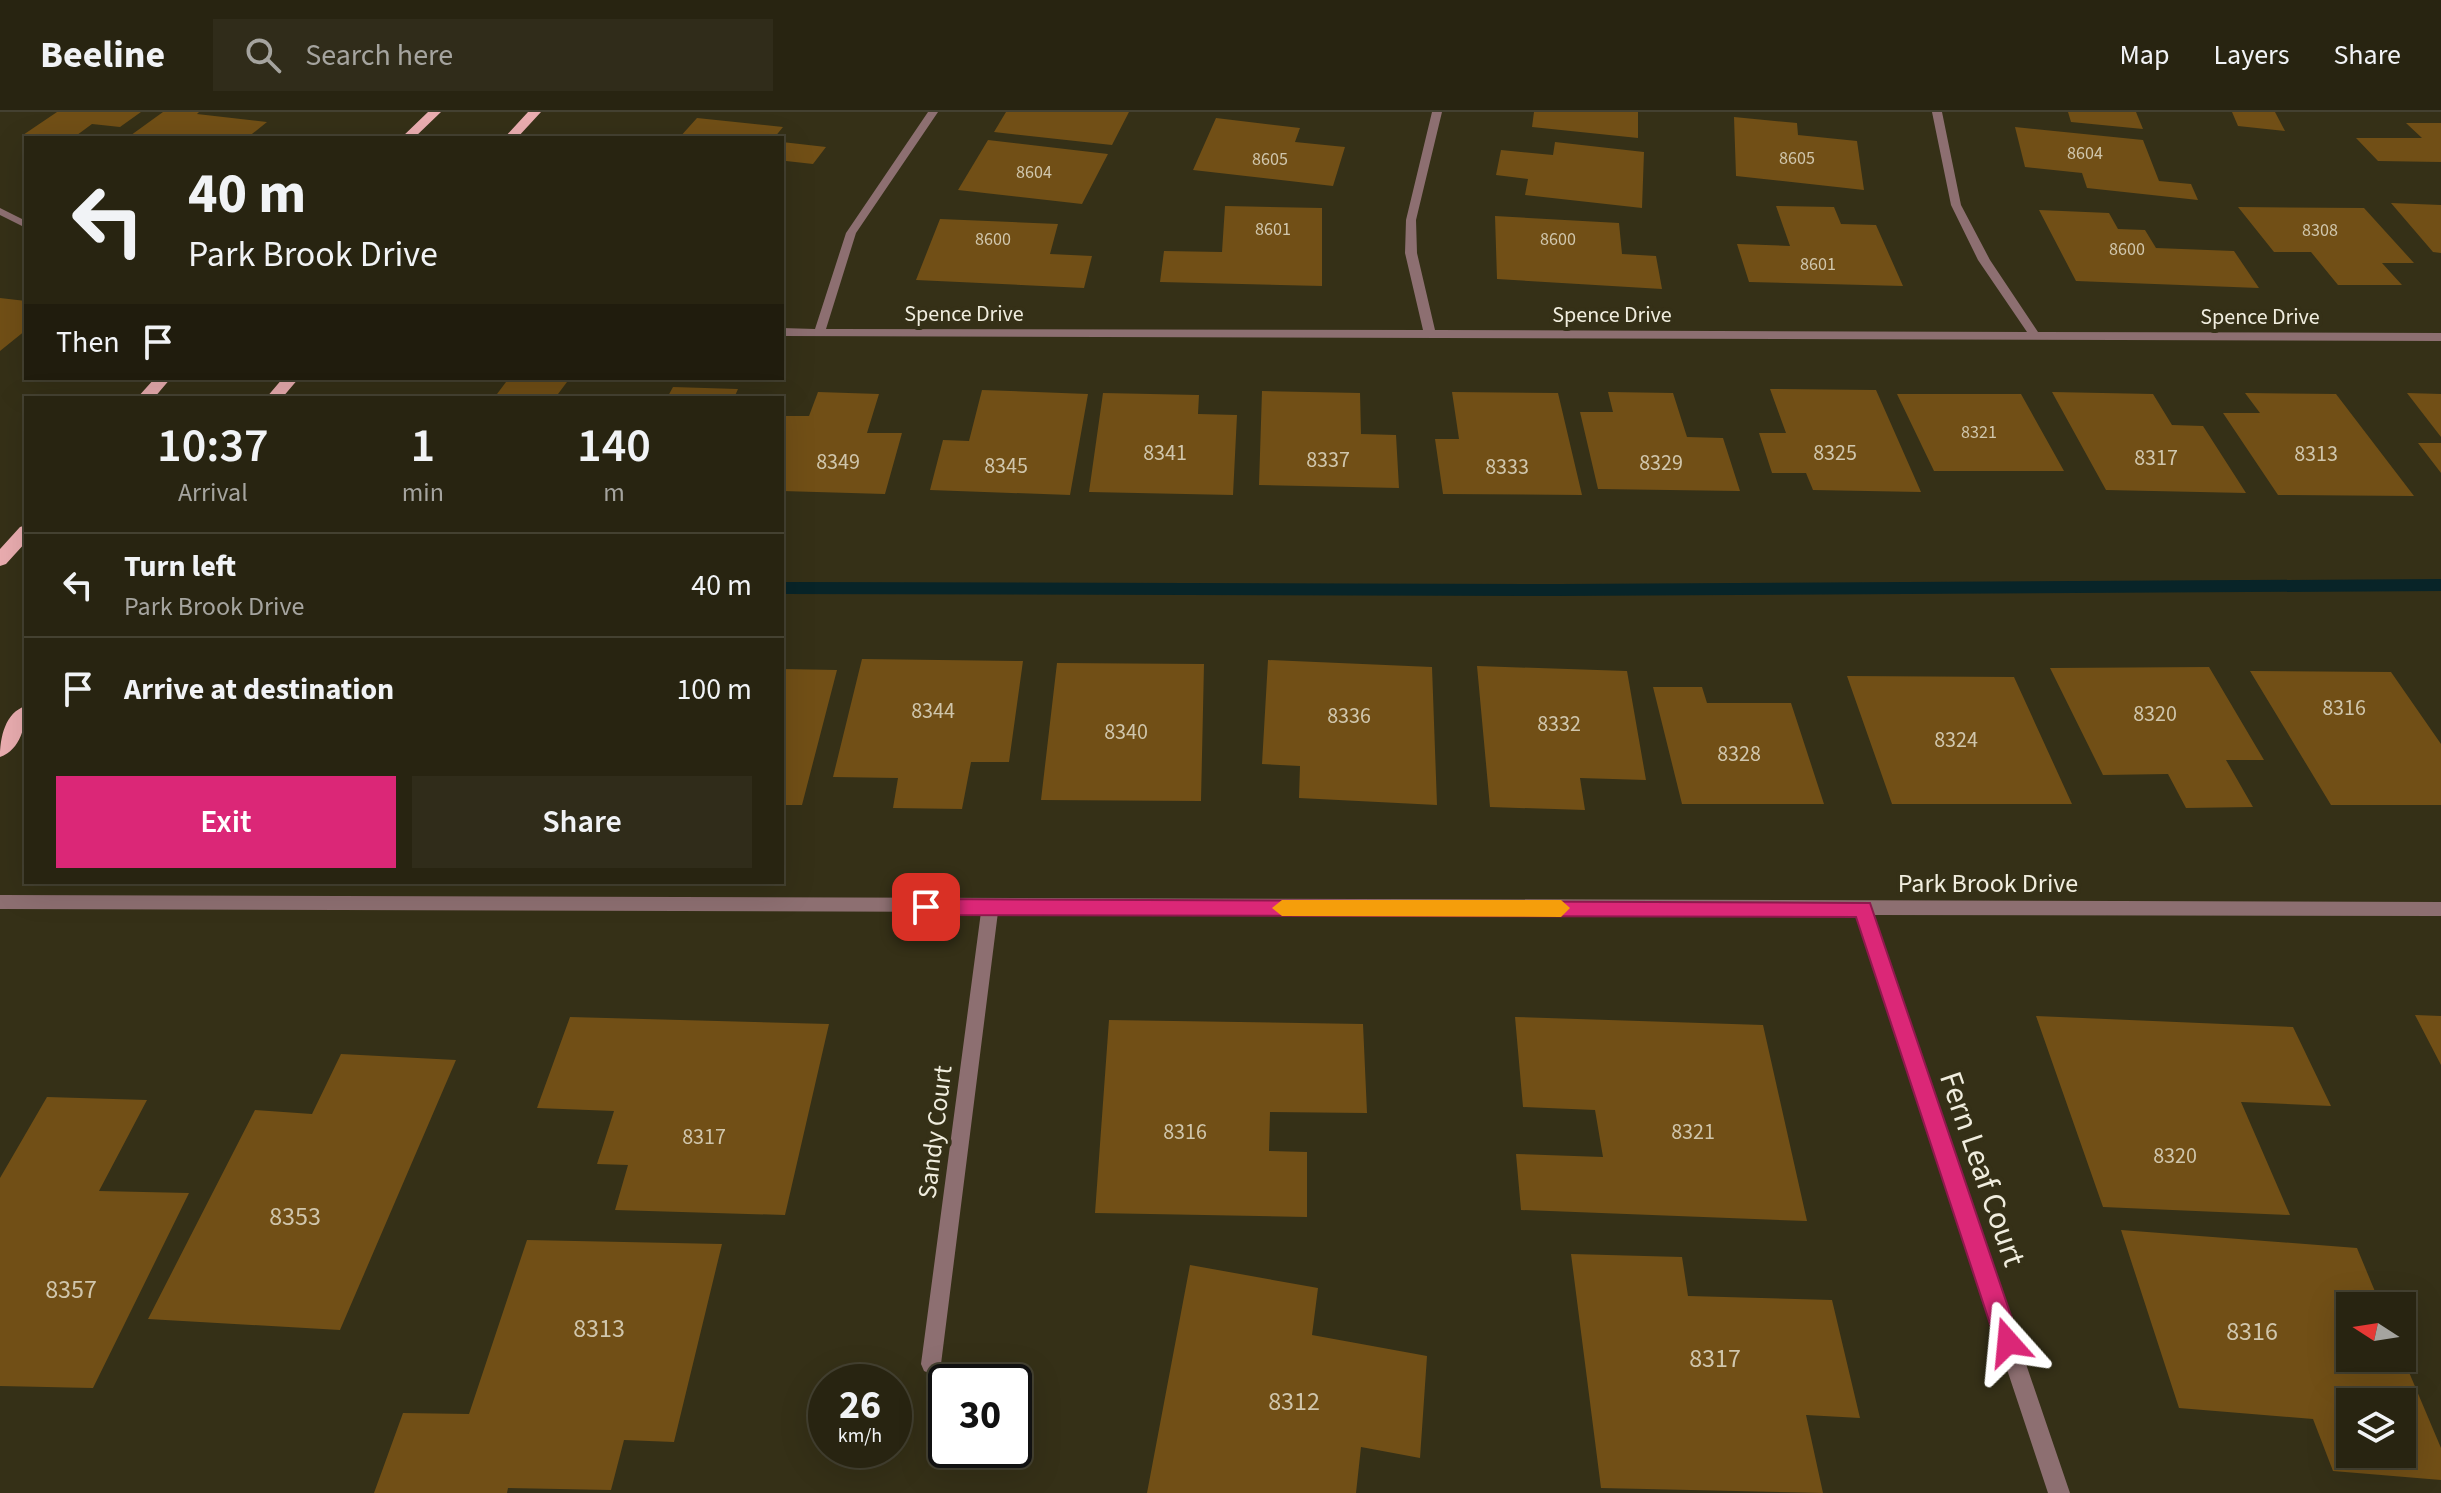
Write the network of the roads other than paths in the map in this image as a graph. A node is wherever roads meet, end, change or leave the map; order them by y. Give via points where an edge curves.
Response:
1 (435, 112) edge
2 (535, 112) edge
3 (933, 112) edge
4 (1437, 112) edge
5 (1937, 112) edge
6 (409, 136) edge
7 (512, 136) edge
8 (0, 211) edge
9 (24, 224) edge
10 (784, 332) edge
11 (819, 333) junction
12 (1430, 335) junction
13 (2035, 336) junction
14 (2441, 337) edge
15 (161, 380) edge
16 (289, 380) edge
17 (147, 396) edge
18 (276, 396) edge
19 (24, 533) edge
20 (0, 560) edge
21 (24, 716) edge
22 (0, 749) edge
23 (0, 902) edge
24 (990, 907) junction
25 (1863, 909) junction
26 (2441, 909) edge
27 (931, 1364) dead end
28 (2059, 1493) edge

1 - 6 main road
2 - 7 main road
3 - 11 street via 851,233
4 - 12 street via 1411,220 1411,253
5 - 13 street via 1956,205 1984,260
8 - 9 street
10 - 11 street, Spence Drive
11 - 12 street, Spence Drive
12 - 13 street, Spence Drive
13 - 14 street, Spence Drive
15 - 17 main road
16 - 18 main road
19 - 20 main road
21 - 22 main road
23 - 24 street, Park Brook Drive
24 - 25 street, Park Brook Drive
24 - 27 street, Sandy Court
25 - 26 street, Park Brook Drive
25 - 28 street, Fern Leaf Court

